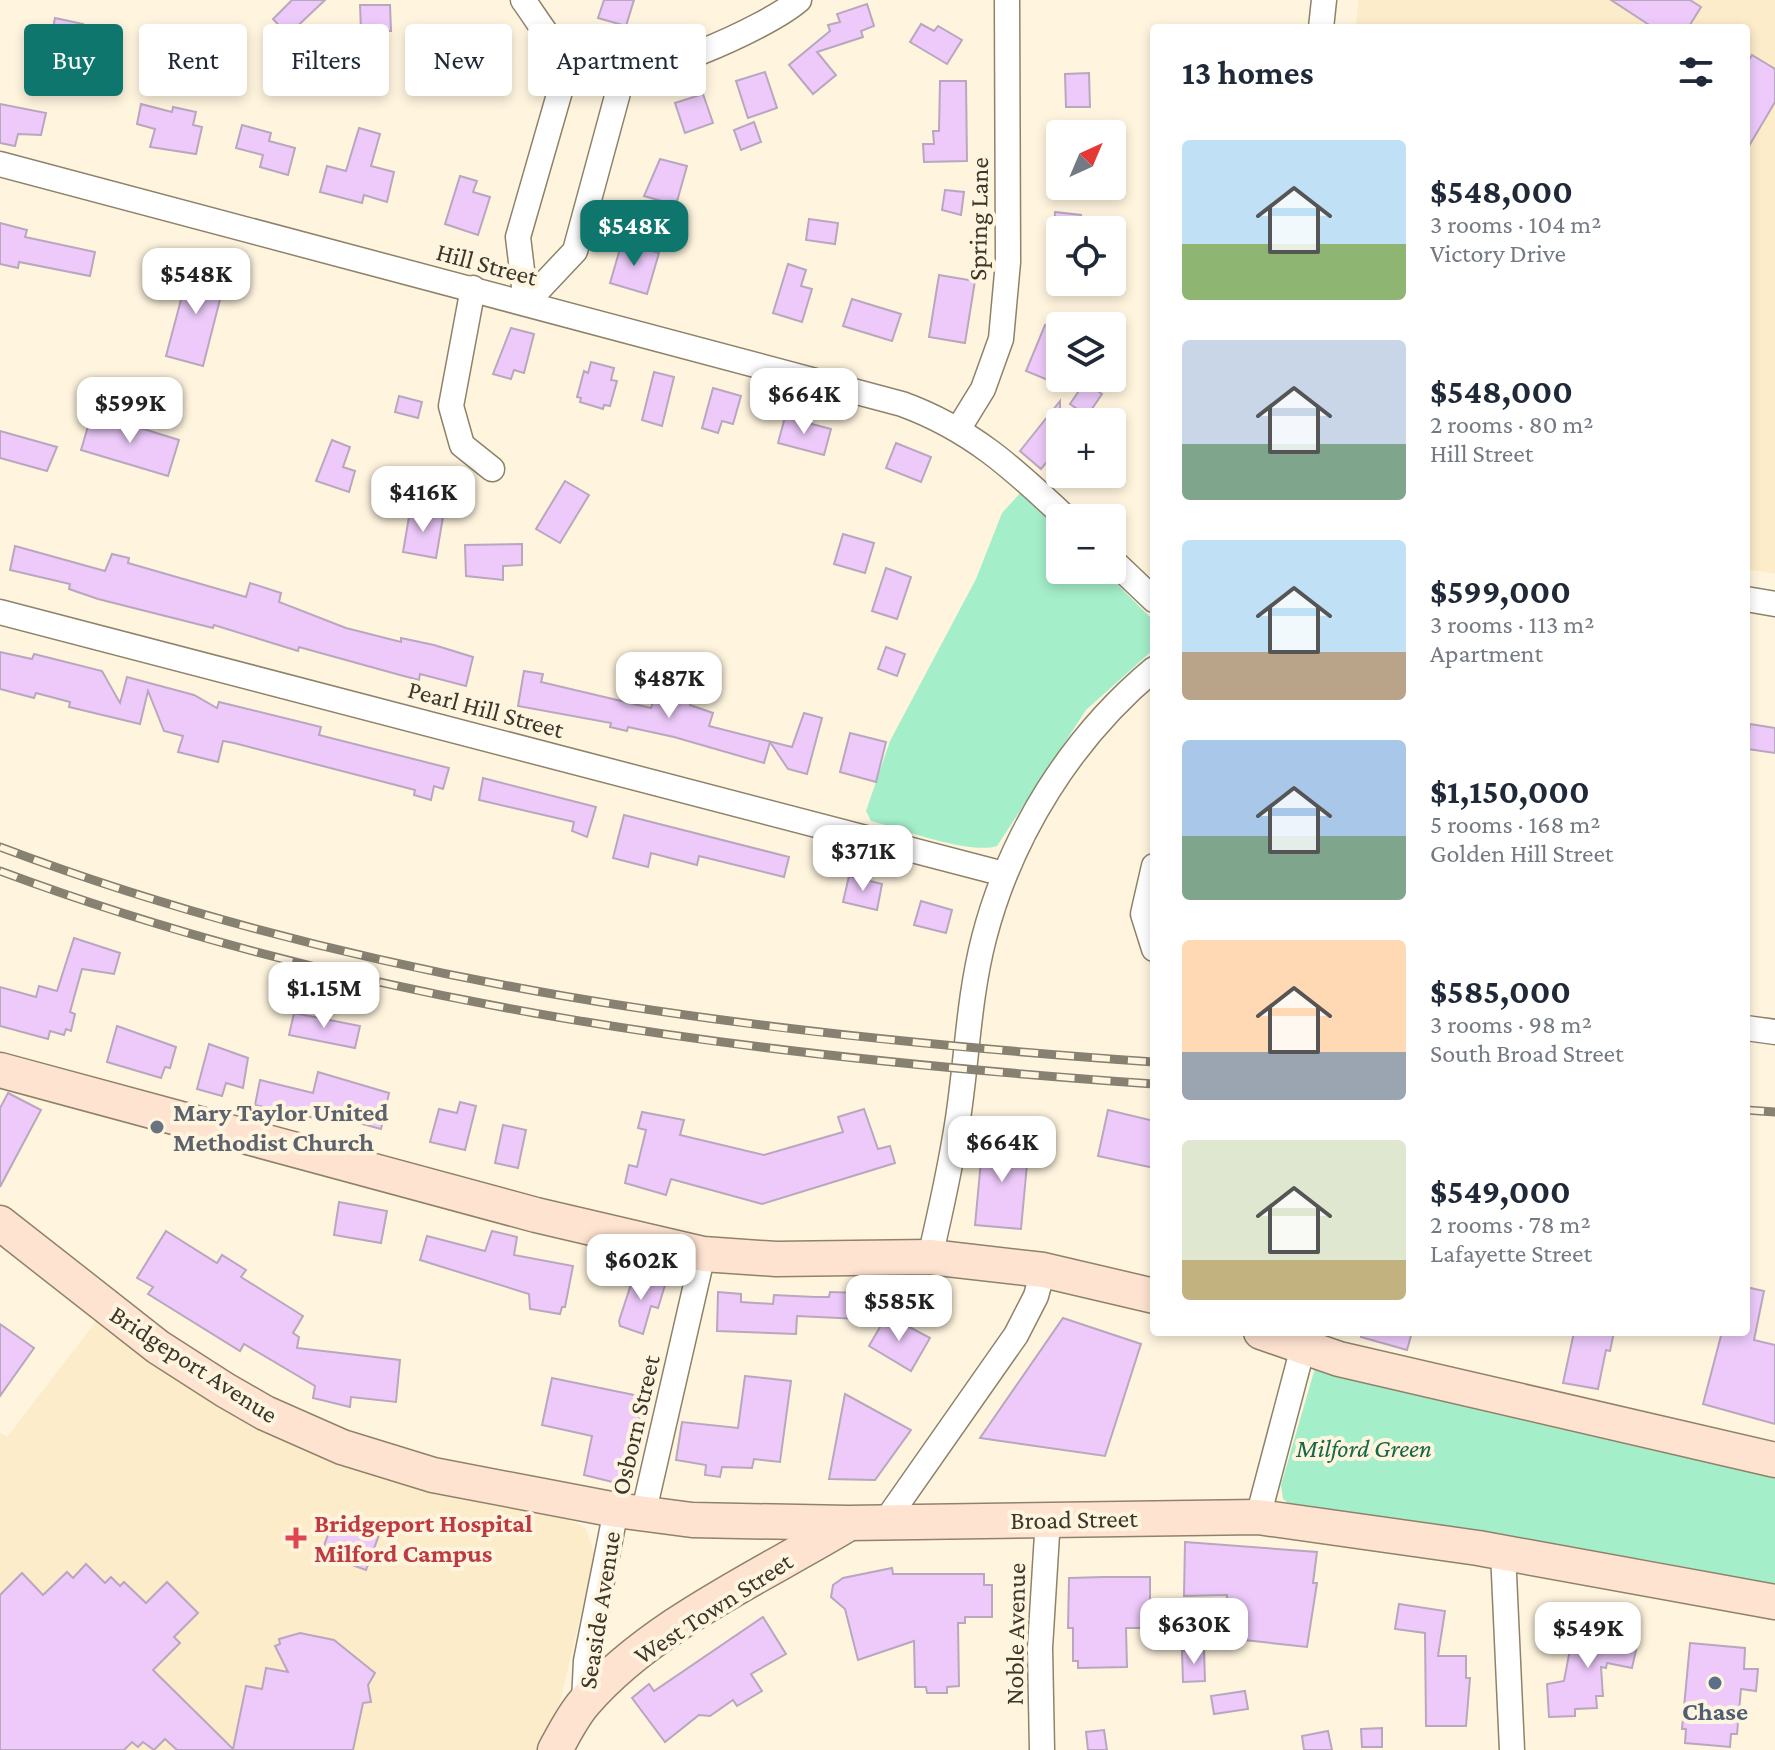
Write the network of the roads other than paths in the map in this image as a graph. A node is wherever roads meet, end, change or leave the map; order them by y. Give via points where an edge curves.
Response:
1 (523, 0) edge
2 (799, 0) edge
3 (1007, 0) edge
4 (1324, 0) edge
5 (541, 24) edge
6 (1321, 24) edge
7 (706, 48) edge
8 (559, 96) edge
9 (617, 96) edge
10 (0, 164) edge
11 (473, 288) junction
12 (526, 303) junction
13 (959, 428) junction
14 (492, 469) dead end
15 (1051, 504) edge
16 (1126, 573) edge
17 (1150, 596) edge
18 (1750, 600) edge
19 (1775, 604) edge
20 (0, 612) edge
21 (1150, 672) edge
22 (1004, 874) junction
23 (1150, 883) edge
24 (1150, 936) edge
25 (1750, 1029) edge
26 (1775, 1032) edge
27 (0, 1070) edge
28 (0, 1223) edge
29 (703, 1254) junction
30 (930, 1257) junction
31 (1043, 1270) junction
32 (1150, 1295) edge
33 (1272, 1336) edge
34 (1303, 1347) junction
35 (1775, 1460) edge
36 (630, 1512) junction
37 (1258, 1517) junction
38 (1048, 1518) junction
39 (885, 1522) junction
40 (848, 1523) junction
41 (1503, 1552) junction
42 (1775, 1602) edge
43 (584, 1702) junction
44 (555, 1750) edge
45 (1042, 1750) edge
46 (1512, 1750) edge

1 - 5 street
2 - 7 street via 748,33
3 - 13 street, Spring Lane via 1008,262 1001,339 983,389
4 - 6 street
8 - 12 street via 518,237
9 - 12 street via 575,251
10 - 11 street, Hill Street
11 - 12 street, Hill Street
11 - 14 street via 451,406 462,445
12 - 13 street, Hill Street via 902,404
13 - 15 street, Hill Street
16 - 17 street
18 - 19 street
20 - 22 street, Pearl Hill Street
21 - 22 street via 1079,745
22 - 30 street via 972,990 957,1126
23 - 24 street via 1143,914
25 - 26 street
27 - 29 main road via 536,1215
28 - 36 main road, Bridgeport Avenue via 158,1347 296,1427 433,1475
29 - 30 main road via 776,1259
29 - 36 street, Osborn Street
30 - 31 main road
31 - 32 main road
31 - 39 street via 1016,1335
33 - 34 main road
34 - 35 main road
34 - 37 street
36 - 40 main road, Broad Street via 730,1522
36 - 43 street, Seaside Avenue via 586,1661
37 - 38 main road, Broad Street
37 - 41 main road, Broad Street
38 - 39 main road, Broad Street
38 - 45 street, Noble Avenue via 1040,1648
39 - 40 main road, Broad Street
40 - 43 main road, West Town Street via 695,1614 624,1665
41 - 42 main road, Broad Street
41 - 46 street
43 - 44 main road, Seaside Avenue

